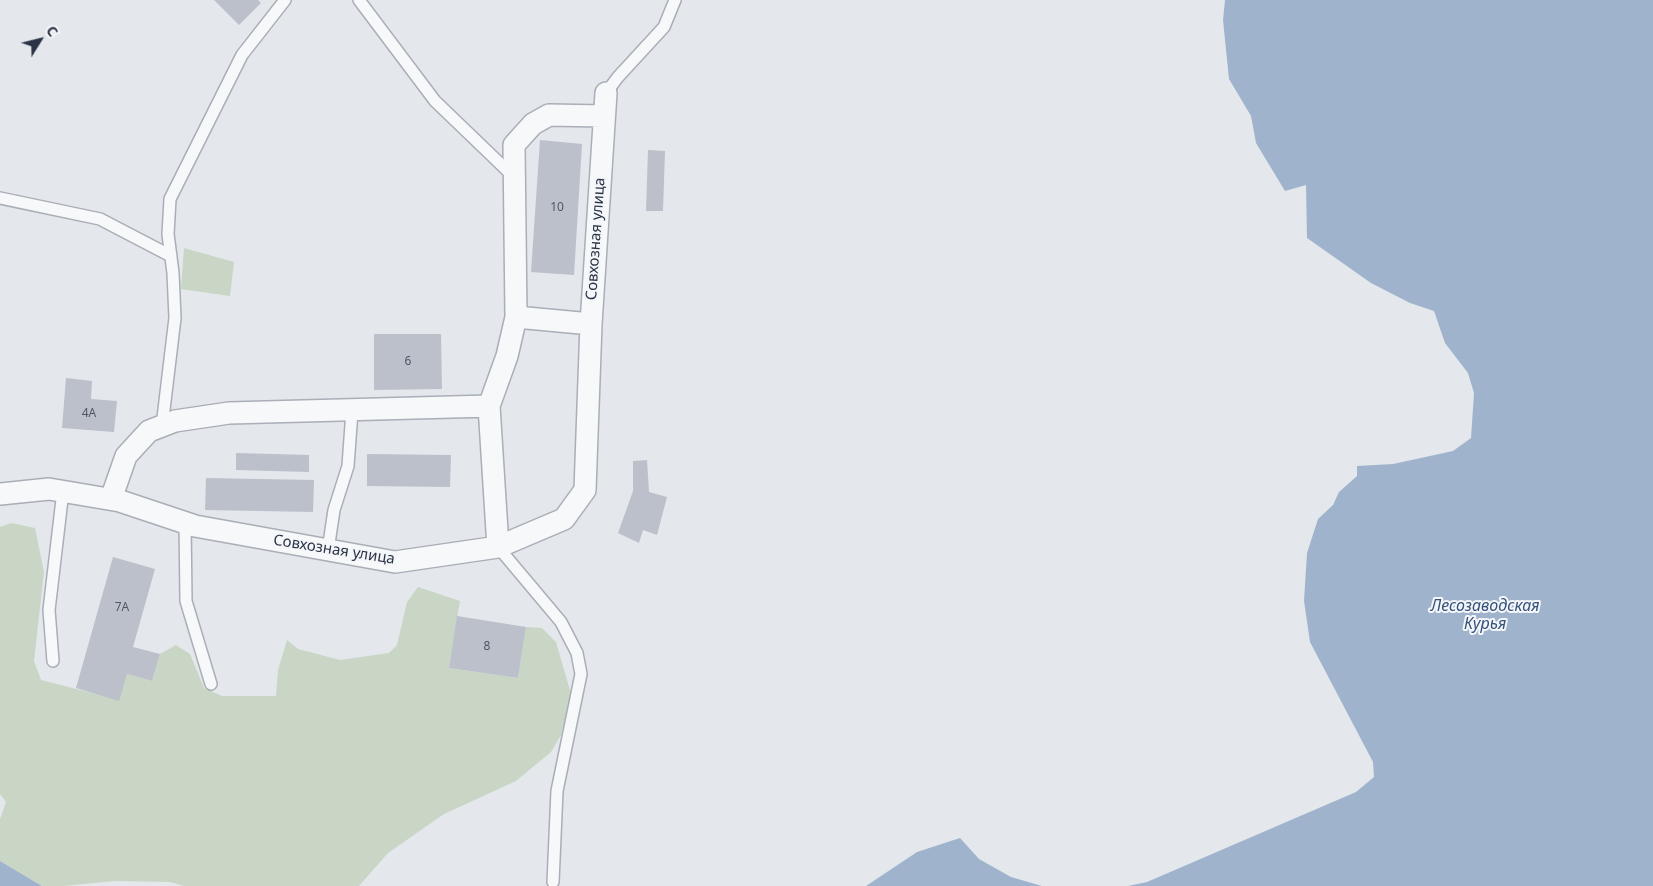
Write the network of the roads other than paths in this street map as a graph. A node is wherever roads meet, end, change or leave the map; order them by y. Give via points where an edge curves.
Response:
1 (286, 0) edge
2 (359, 0) edge
3 (675, 0) edge
4 (606, 93) joint
5 (604, 116) junction
6 (514, 177) junction
7 (0, 198) edge
8 (171, 256) junction
9 (516, 317) junction
10 (591, 324) junction
11 (489, 406) junction
12 (352, 411) junction
13 (162, 426) junction
14 (63, 491) junction
15 (0, 494) edge
16 (111, 499) junction
17 (185, 522) junction
18 (498, 547) junction
19 (328, 550) junction
20 (53, 661) dead end
21 (211, 684) dead end
22 (553, 882) dead end

1 - 8 lane via 242,55 170,199 168,234
2 - 6 lane via 435,101
3 - 4 lane via 664,27
4 - 5 street, Совхозная улица
5 - 6 street via 549,115 533,124 514,146
5 - 10 street, Совхозная улица
6 - 9 street
7 - 8 lane via 100,219
8 - 13 lane via 175,318
9 - 10 street
9 - 11 street via 507,356
10 - 18 street, Совхозная улица via 585,490 564,519
11 - 12 street
11 - 18 street
12 - 13 street via 230,413
12 - 19 lane via 348,466 334,510
13 - 16 street via 149,431 126,456
14 - 15 street, Совхозная улица via 49,489
14 - 16 street, Совхозная улица
14 - 20 lane via 49,610
16 - 17 street, Совхозная улица
17 - 19 street, Совхозная улица
17 - 21 lane via 186,601
18 - 19 street, Совхозная улица via 395,562
18 - 22 lane via 561,622 577,653 581,674 557,791

